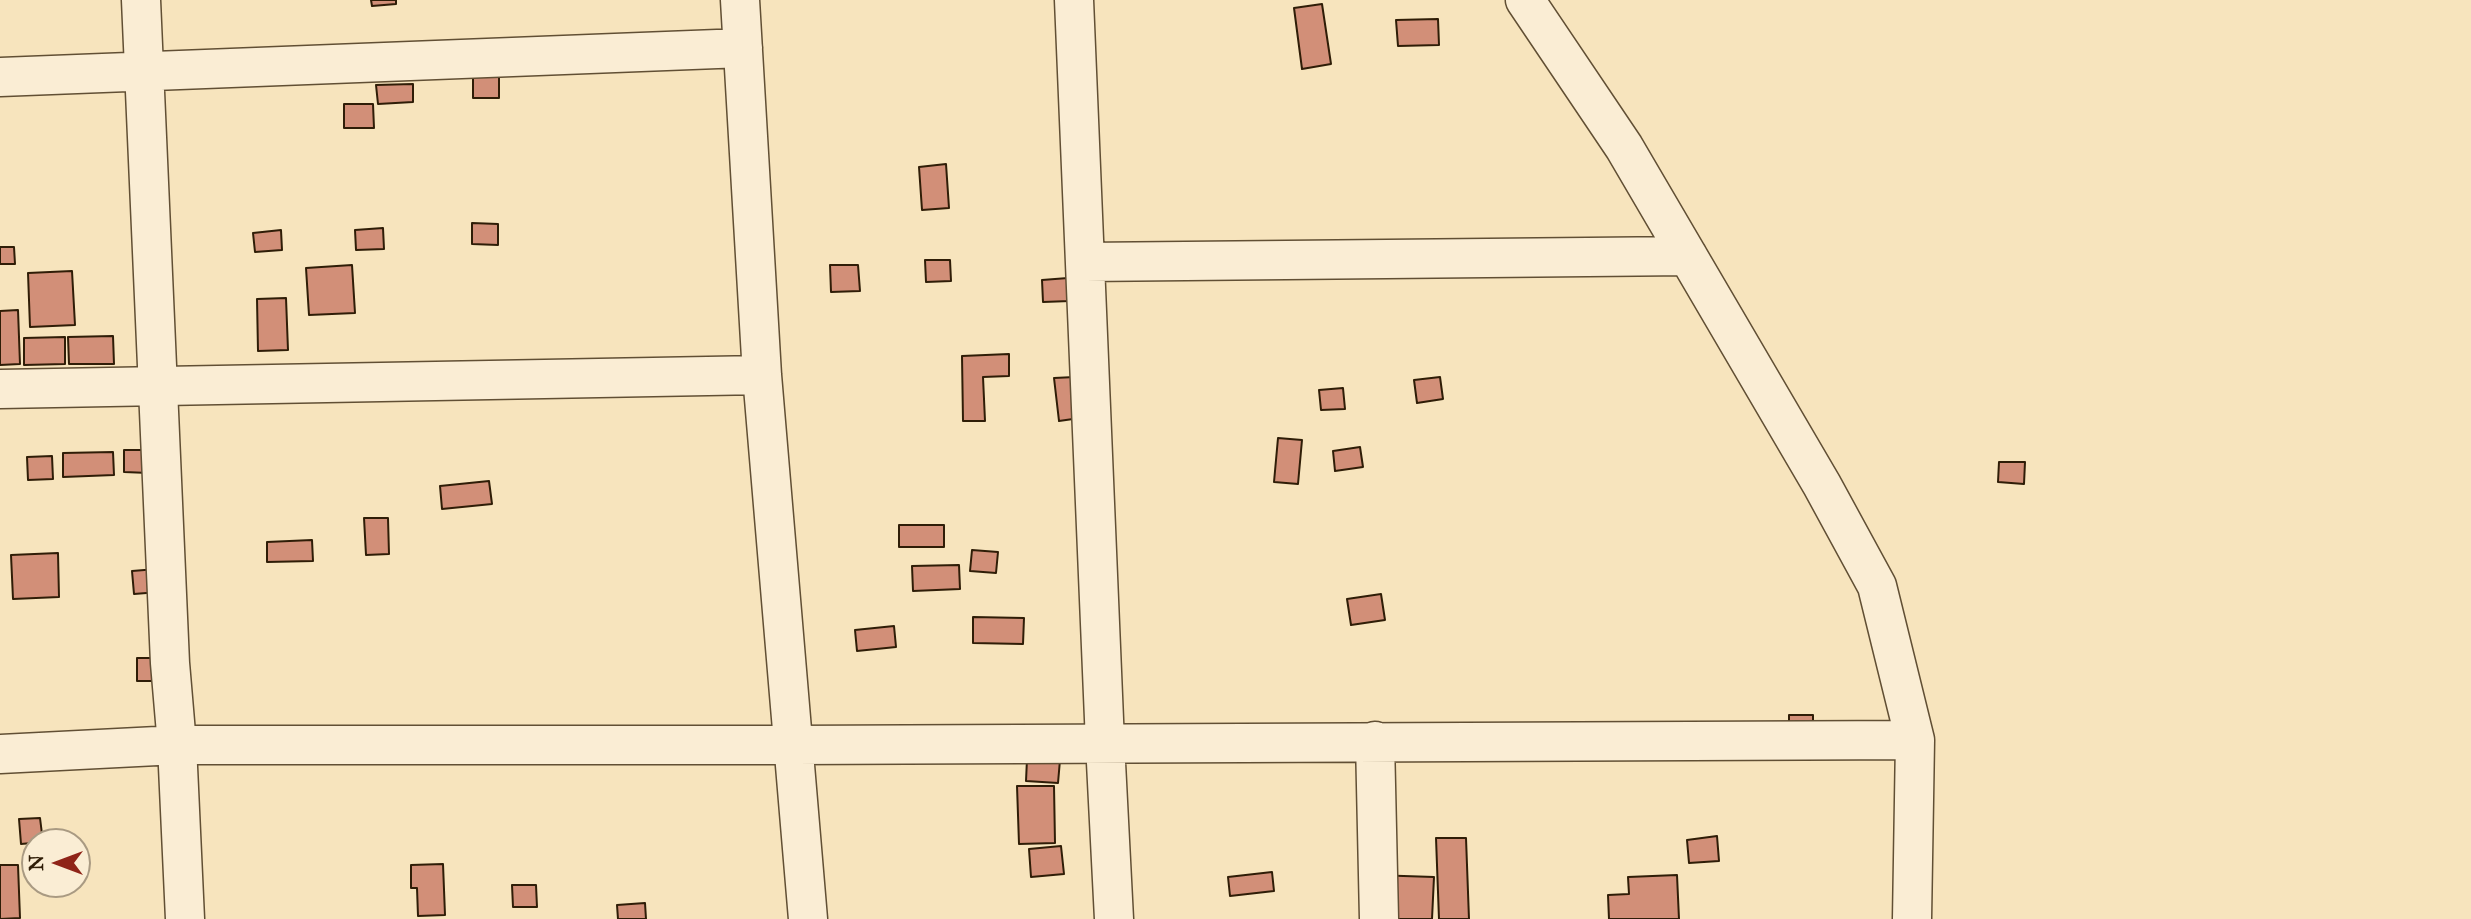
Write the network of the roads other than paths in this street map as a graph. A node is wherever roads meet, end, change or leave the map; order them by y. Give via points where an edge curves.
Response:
1 (141, 0) edge
2 (740, 0) edge
3 (1074, 0) edge
4 (1525, 0) edge
5 (743, 48) junction
6 (145, 70) junction
7 (0, 76) edge
8 (1688, 256) junction
9 (1085, 262) junction
10 (762, 374) junction
11 (160, 386) junction
12 (0, 388) edge
13 (1915, 740) junction
14 (1375, 741) junction
15 (1105, 743) junction
16 (177, 745) junction
17 (795, 745) junction
18 (0, 754) edge
19 (185, 919) edge
20 (808, 919) edge
21 (1114, 919) edge
22 (1379, 919) edge
23 (1912, 919) edge

1 - 6 street
2 - 5 street
3 - 9 street
4 - 8 street via 1624,147
5 - 6 street
5 - 10 street
6 - 7 street
6 - 11 street
8 - 9 street
8 - 13 street via 1877,586
9 - 15 street
10 - 11 street
10 - 17 street
11 - 12 street
11 - 16 street
13 - 14 street
13 - 23 street
14 - 15 street
14 - 22 street
15 - 17 street
15 - 21 street
16 - 17 street
16 - 18 street
16 - 19 street
17 - 20 street

